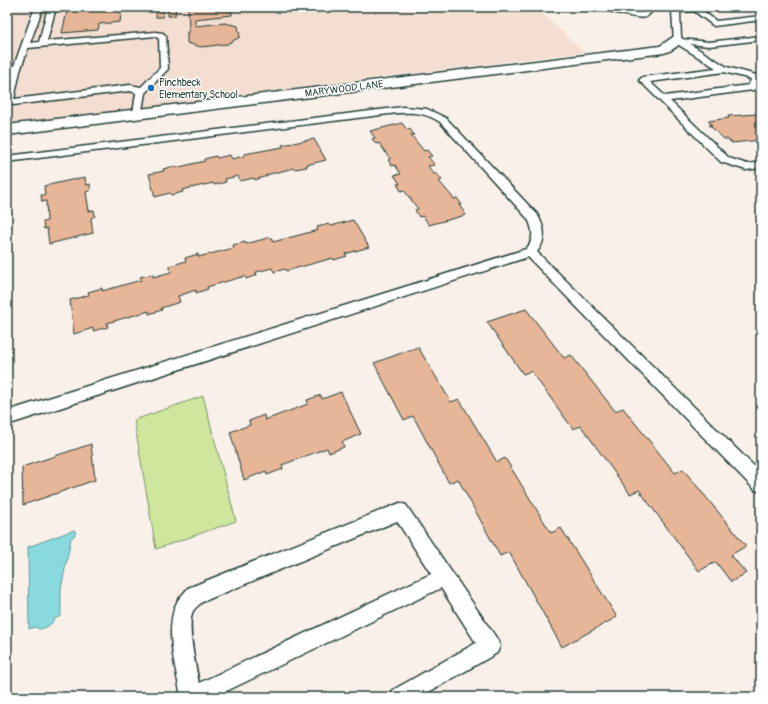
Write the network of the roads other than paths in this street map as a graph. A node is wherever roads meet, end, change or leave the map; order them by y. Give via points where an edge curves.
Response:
1 (39, 7) edge
2 (52, 7) edge
3 (604, 7) edge
4 (651, 7) edge
5 (665, 7) edge
6 (715, 7) edge
7 (696, 9) junction
8 (676, 10) junction
9 (761, 18) edge
10 (761, 38) edge
11 (677, 40) junction
12 (42, 45) junction
13 (24, 46) junction
14 (724, 69) junction
15 (12, 71) edge
16 (759, 77) edge
17 (141, 92) junction
18 (662, 99) junction
19 (138, 114) junction
20 (7, 130) edge
21 (7, 159) edge
22 (761, 165) edge
23 (530, 252) junction
24 (7, 418) edge
25 (761, 484) edge
26 (444, 577) junction
27 (192, 697) edge
28 (400, 697) edge

1 - 13 lane
2 - 12 lane
3 - 4 lane via 644,15
5 - 8 lane
6 - 7 lane
7 - 8 lane
7 - 9 lane via 714,24
8 - 11 lane
10 - 11 lane via 709,44
11 - 14 lane
11 - 19 street, MARYWOOD LANE via 664,49
12 - 13 lane
12 - 17 lane via 160,35 163,38 164,70
13 - 15 lane
14 - 16 lane
14 - 18 lane via 643,80
15 - 17 lane via 9,97 13,102 130,88
16 - 18 lane via 754,87
17 - 19 lane
18 - 22 lane via 725,160 746,167
19 - 20 street, MARYWOOD LANE
21 - 23 lane via 389,111 426,110 443,120 533,217 540,230 537,245
23 - 24 lane
23 - 25 lane
26 - 27 lane
26 - 27 lane via 400,511 195,595 185,607 181,622
26 - 28 lane via 490,646

